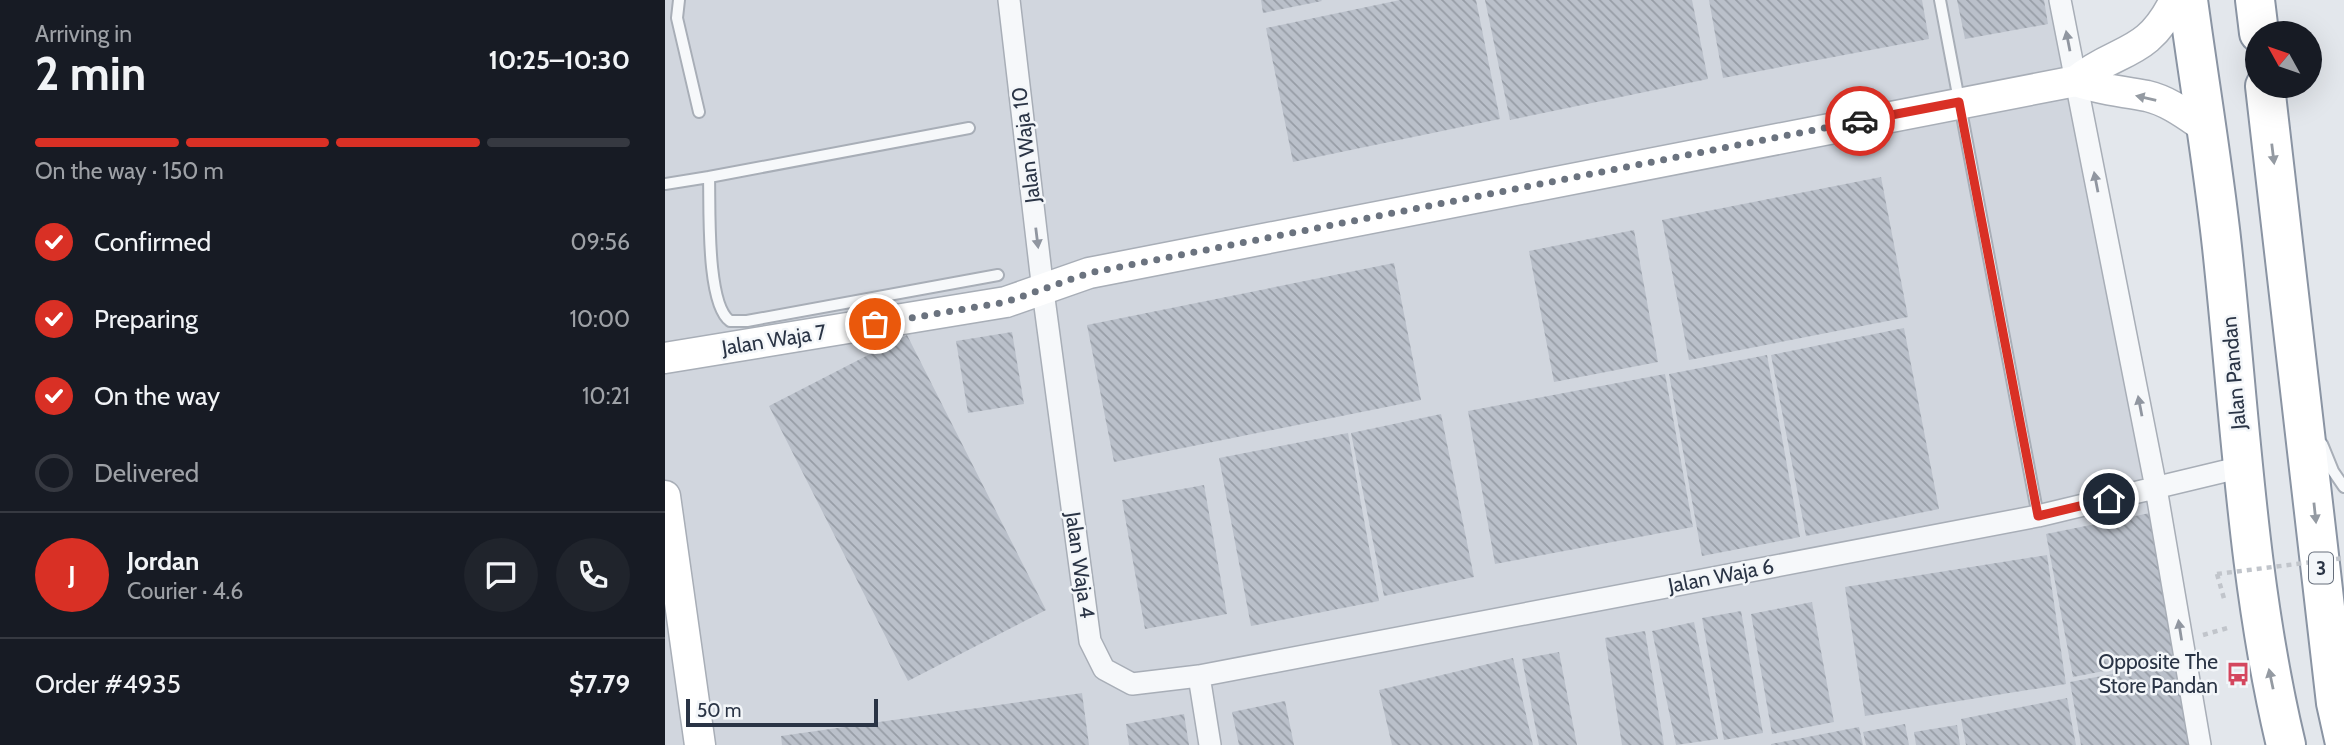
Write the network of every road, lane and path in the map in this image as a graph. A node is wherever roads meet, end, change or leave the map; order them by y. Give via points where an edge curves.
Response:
1 (679, 0) edge
2 (1009, 0) edge
3 (1940, 0) edge
4 (2060, 0) edge
5 (2175, 0) edge
6 (2188, 0) edge
7 (2255, 0) edge
8 (2258, 21) edge
9 (2076, 81) junction
10 (2266, 98) edge
11 (1959, 102) junction
12 (699, 113) dead end
13 (969, 128) dead end
14 (2206, 128) junction
15 (709, 177) junction
16 (665, 184) edge
17 (997, 275) dead end
18 (1043, 291) junction
19 (665, 358) edge
20 (2302, 396) junction
21 (2242, 467) junction
22 (2344, 487) edge
23 (2156, 488) junction
24 (665, 496) edge
25 (2038, 516) junction
26 (2344, 558) edge
27 (2217, 574) dead end
28 (670, 585) edge
29 (2262, 621) junction
30 (2182, 641) junction
31 (1199, 676) junction
32 (2344, 738) edge
33 (700, 745) edge
34 (1210, 745) edge
35 (2200, 745) edge
36 (2286, 745) edge

1 - 12 lane via 677,18
2 -> 18 street, Jalan Waja 10
3 - 11 lane
9 -> 4 street
5 - 9 street, Jalan Waja 7 via 2146,41
6 - 14 highway, Jalan Pandan
7 - 8 highway
9 - 11 street, Jalan Waja 7
14 -> 9 street, Jalan Waja 7 via 2148,96 2099,90
23 -> 9 street
10 -> 20 highway, 3
11 - 18 street, Jalan Waja 7 via 1089,273
11 - 25 lane
13 - 15 lane
14 - 21 highway, Jalan Pandan via 2222,244
15 - 16 lane
15 - 17 lane via 719,309 730,321
18 - 19 street, Jalan Waja 7 via 1006,302
18 - 31 street, Jalan Waja 4 via 1090,641 1104,669 1132,684
20 - 22 lane
20 -> 32 highway, 3 via 2336,703
21 - 23 street, Jalan Waja 6
21 - 29 highway, Jalan Pandan
23 - 25 street, Jalan Waja 6
30 -> 23 street
24 - 28 street
25 - 31 street, Jalan Waja 6
26 - 27 path, bridge
28 - 33 street
29 - 30 path
36 -> 29 highway, Jalan Pandan
30 - 35 street
31 - 34 street

